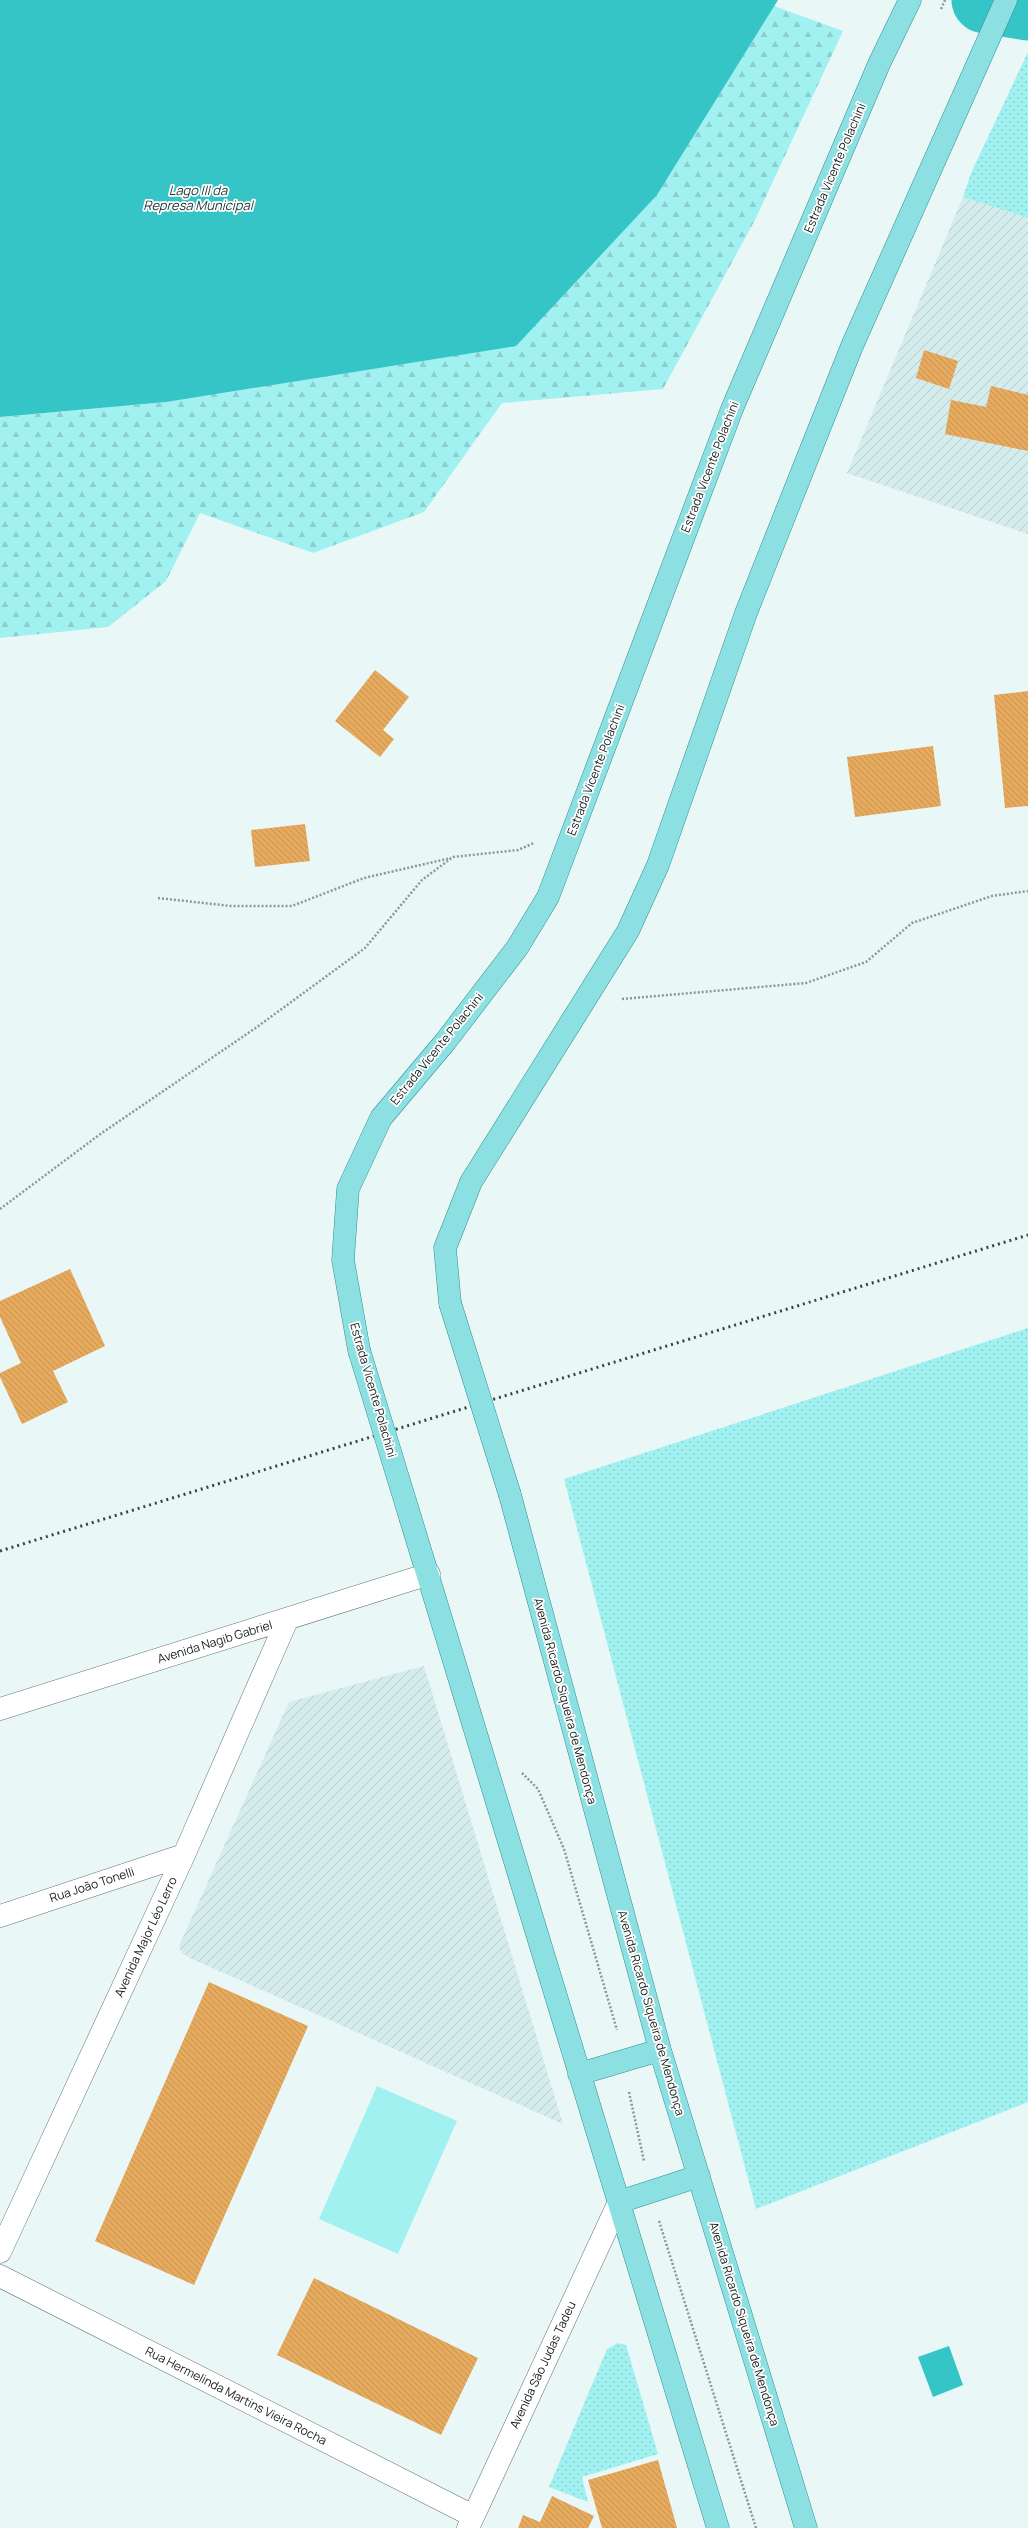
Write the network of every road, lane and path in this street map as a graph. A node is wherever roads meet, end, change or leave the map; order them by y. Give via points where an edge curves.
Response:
1 (910, 0) edge
2 (1006, 0) edge
3 (575, 826) junction
4 (453, 857) junction
5 (1028, 891) edge
6 (158, 898) dead end
7 (586, 1002) junction
8 (0, 1209) edge
9 (429, 1574) junction
10 (287, 1620) junction
11 (0, 1709) edge
12 (518, 1769) dead end
13 (184, 1855) junction
14 (0, 1916) edge
15 (660, 2050) junction
16 (621, 2062) junction
17 (579, 2074) junction
18 (698, 2176) junction
19 (650, 2191) junction
20 (619, 2202) junction
21 (0, 2252) edge
22 (0, 2276) edge
23 (471, 2522) edge
24 (718, 2528) edge
25 (756, 2528) edge
26 (806, 2528) edge

1 - 3 main road, Estrada Vicente Polachini via 879,64 732,409
2 - 7 main road via 852,346 746,613 658,865 628,931
3 - 4 path via 518,850
3 - 9 main road, Estrada Vicente Polachini, bridge via 548,897 540,910 516,948 445,1042 381,1118 348,1189 343,1260 359,1350
4 - 6 path via 364,878 292,906 231,906
4 - 8 path via 422,880 364,948 257,1027 99,1135
5 - 7 path via 992,896 912,923 866,962 806,983
7 - 15 main road, Avenida Ricardo Siqueira de Mendonça, bridge via 471,1182 445,1248 450,1303 510,1494
9 - 10 street, Avenida Nagib Gabriel
9 - 17 main road
10 - 11 street, Avenida Nagib Gabriel
10 - 13 street, Avenida Major Léo Lerro
12 - 16 path via 538,1789 564,1849 616,2024
13 - 14 street, Rua João Tonelli
13 - 21 street, Avenida Major Léo Lerro
15 - 16 main road
15 - 18 main road, Avenida Ricardo Siqueira de Mendonça
16 - 17 main road
16 - 19 path
17 - 20 main road
18 - 19 main road
18 - 26 main road, Avenida Ricardo Siqueira de Mendonça
19 - 20 main road
19 - 25 path
20 - 23 street, Avenida São Judas Tadeu
20 - 24 main road
22 - 23 street, Rua Hermelinda Martins Vieira Rocha

